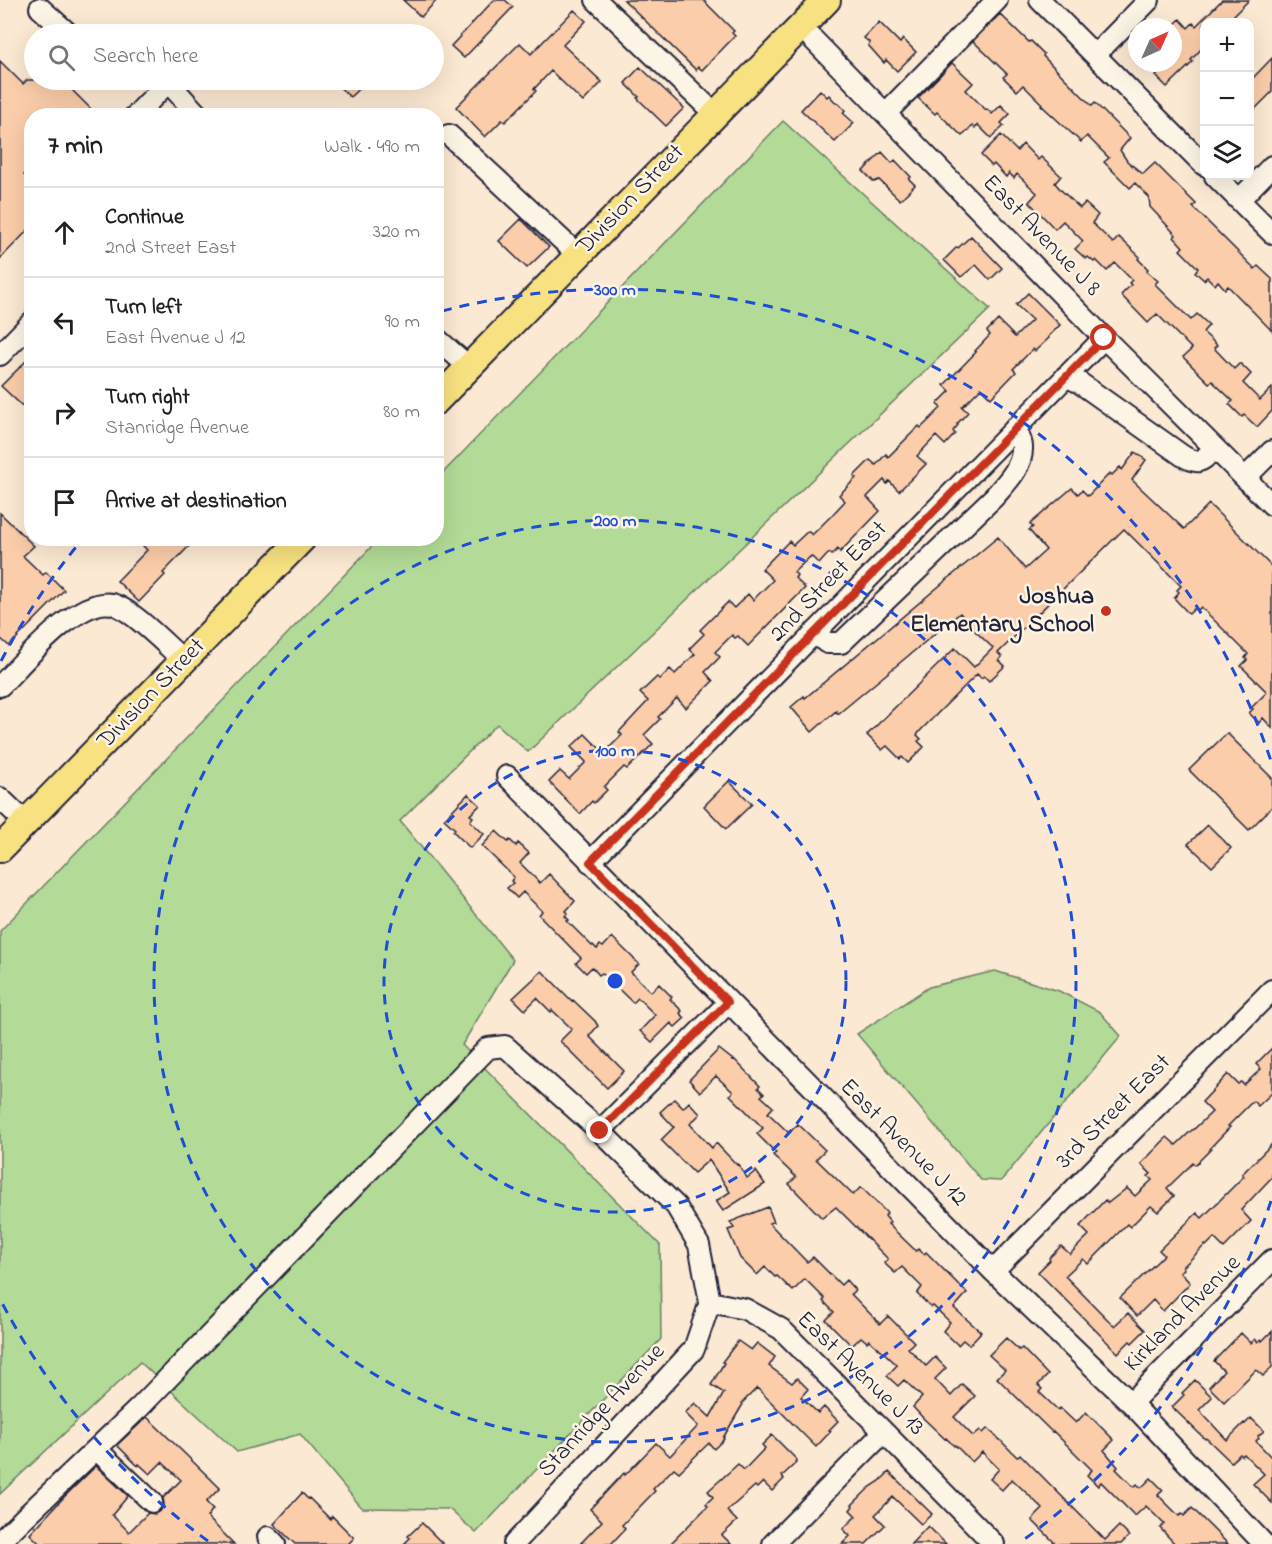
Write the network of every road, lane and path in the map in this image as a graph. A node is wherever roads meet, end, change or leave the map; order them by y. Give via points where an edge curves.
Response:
1 (596, 0) edge
2 (826, 0) edge
3 (997, 0) edge
4 (1040, 0) edge
5 (1149, 0) edge
6 (40, 8) dead end
7 (58, 24) edge
8 (800, 26) junction
9 (1095, 55) junction
10 (156, 90) edge
11 (172, 90) edge
12 (141, 108) edge
13 (191, 108) edge
14 (886, 113) junction
15 (715, 114) junction
16 (449, 135) dead end
17 (1200, 161) edge
18 (1272, 166) edge
19 (1219, 180) edge
20 (1239, 200) junction
21 (1272, 233) edge
22 (578, 255) junction
23 (24, 330) edge
24 (1104, 338) junction
25 (444, 345) edge
26 (0, 355) edge
27 (469, 367) junction
28 (1066, 376) junction
29 (444, 393) edge
30 (1016, 428) junction
31 (1215, 448) junction
32 (1272, 451) edge
33 (1245, 478) junction
34 (1272, 505) edge
35 (289, 546) edge
36 (814, 633) junction
37 (184, 661) junction
38 (0, 686) edge
39 (507, 776) dead end
40 (0, 798) edge
41 (26, 823) junction
42 (0, 849) edge
43 (590, 862) junction
44 (1272, 990) edge
45 (728, 1002) junction
46 (600, 1131) junction
47 (1272, 1260) edge
48 (993, 1271) junction
49 (710, 1302) junction
50 (1131, 1403) junction
51 (885, 1432) junction
52 (96, 1449) junction
53 (152, 1502) dead end
54 (8, 1540) edge
55 (514, 1544) edge
56 (772, 1544) edge
57 (994, 1544) edge
58 (1264, 1544) edge

1 - 15 street
2 - 8 main road, Division Street
3 - 14 street
4 - 9 street
5 - 9 street
6 - 7 street
8 - 14 street, East Avenue J 8
8 - 15 main road, Division Street
9 - 17 street
10 - 12 street
11 - 13 street
14 - 24 street, East Avenue J 8
15 - 22 main road, Division Street
16 - 22 street
18 - 20 street
19 - 20 street
20 - 21 street
22 - 27 main road, Division Street
23 - 26 street
24 - 28 street, 2nd Street East
24 - 31 street, East Avenue J 8
25 - 27 street
27 - 29 main road, Division Street
28 - 30 street, 2nd Street East
28 - 31 street via 1194,463
30 - 36 street, 2nd Street East
30 - 36 street via 1022,446 1019,464 994,497 841,643 827,643
31 - 33 street, East Avenue J 8
32 - 33 street
33 - 34 street, East Avenue J 8
35 - 37 main road, Division Street
36 - 43 street, 2nd Street East
37 - 38 street via 130,613 112,604 96,604 60,626
37 - 41 main road, Division Street
39 - 43 street, East Avenue J 12
40 - 41 street
41 - 42 main road, Division Street
43 - 45 street, East Avenue J 12
44 - 48 street, 3rd Street East
45 - 46 street
45 - 48 street, East Avenue J 12
46 - 49 street via 676,1206 699,1245
46 - 52 street via 505,1046 488,1048
47 - 50 street, Kirkland Avenue
48 - 50 street, East Avenue J 12
49 - 51 street, East Avenue J 13 via 745,1309 781,1329
49 - 55 street, Stanridge Avenue via 694,1349
50 - 58 street, East Avenue J 12
51 - 56 street
51 - 57 street, East Avenue J 13
52 - 53 street
52 - 54 street

